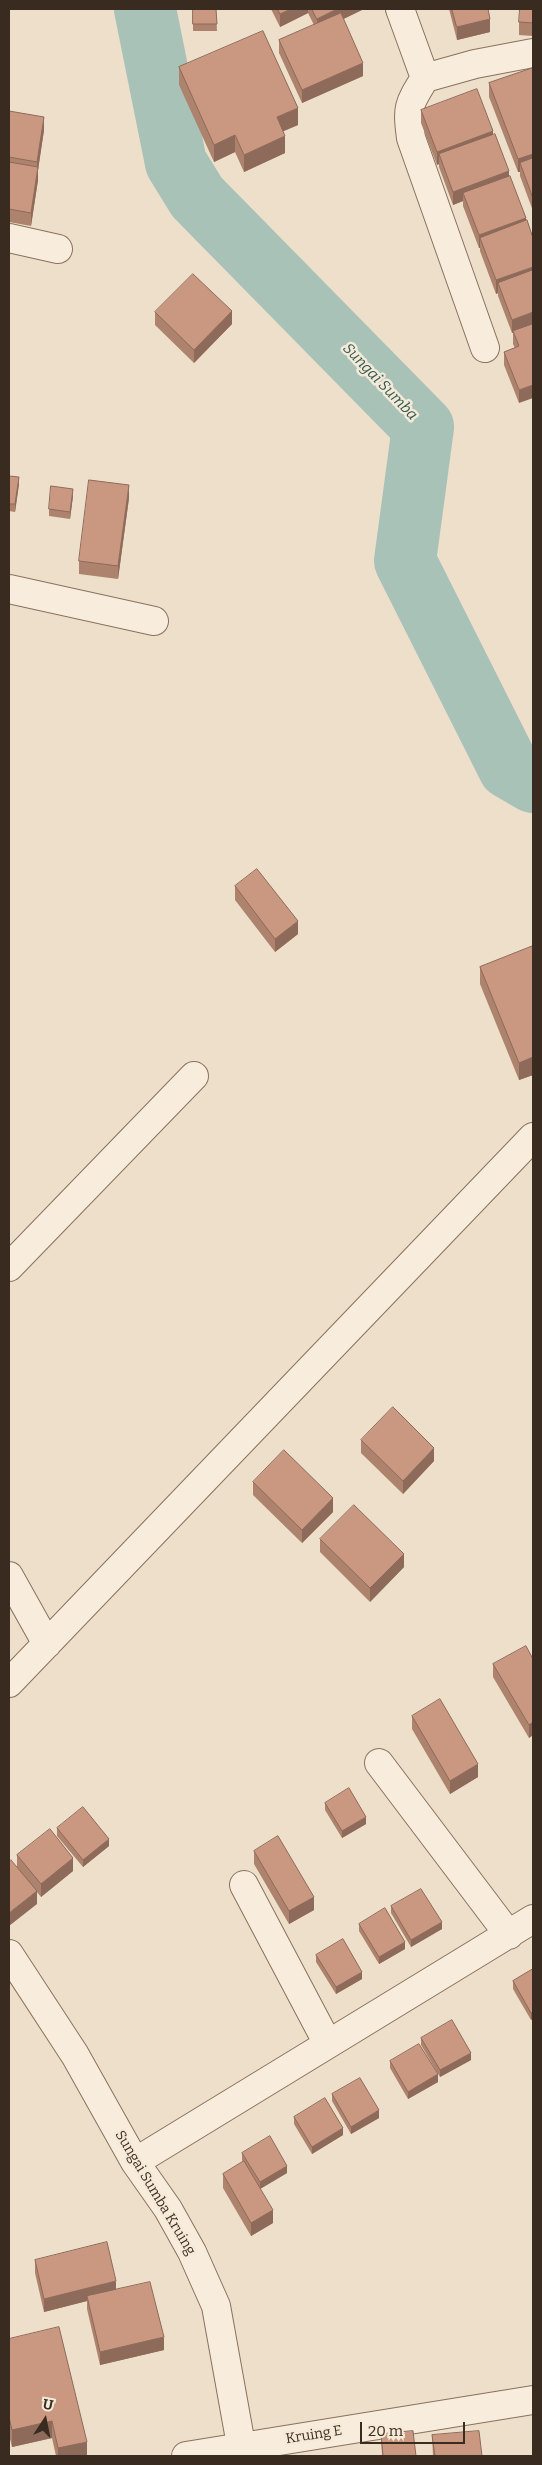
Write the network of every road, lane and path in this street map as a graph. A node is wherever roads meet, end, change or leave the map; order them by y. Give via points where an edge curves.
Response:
1 (400, 9) edge
2 (533, 53) edge
3 (425, 78) junction
4 (9, 238) edge
5 (58, 249) dead end
6 (485, 348) dead end
7 (9, 589) edge
8 (154, 621) dead end
9 (194, 1076) dead end
10 (533, 1137) edge
11 (9, 1267) edge
12 (9, 1576) edge
13 (47, 1644) junction
14 (9, 1683) edge
15 (380, 1763) dead end
16 (244, 1885) dead end
17 (533, 1919) edge
18 (509, 1935) junction
19 (9, 1954) edge
20 (328, 2044) junction
21 (135, 2162) junction
22 (533, 2400) edge
23 (243, 2451) edge
24 (186, 2456) edge

1 - 3 street
2 - 3 street
3 - 6 street via 408,112 411,138
4 - 5 street
7 - 8 street
9 - 11 street
10 - 13 street
12 - 13 street
13 - 14 street
15 - 18 street
16 - 20 street
17 - 18 street
18 - 20 street
19 - 21 street, Sungai Sumba Kruing via 75,2055
20 - 21 street
21 - 23 street, Sungai Sumba Kruing via 168,2209 216,2306
22 - 23 street, Kruing E
23 - 24 street, Kruing E

